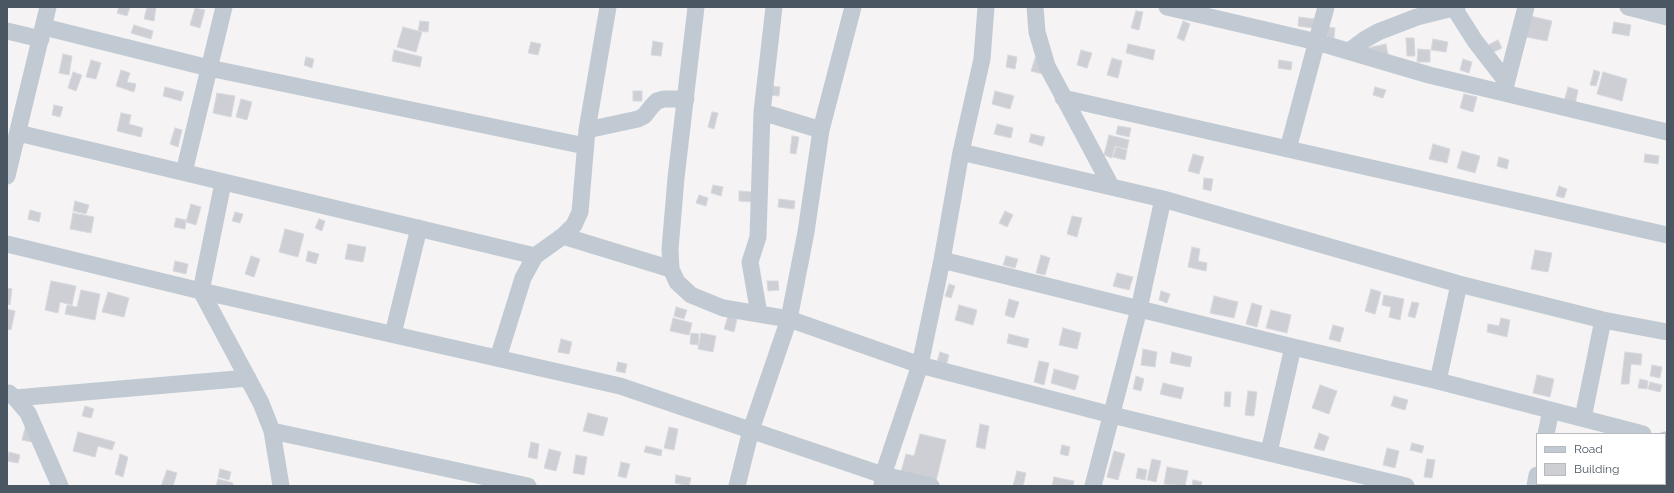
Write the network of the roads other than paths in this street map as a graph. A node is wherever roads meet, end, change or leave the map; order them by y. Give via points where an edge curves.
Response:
1 (48, 7) edge
2 (224, 7) edge
3 (608, 7) edge
4 (696, 7) edge
5 (774, 7) edge
6 (853, 7) edge
7 (986, 7) edge
8 (1036, 7) edge
9 (1167, 7) edge
10 (1326, 7) edge
11 (1526, 7) edge
12 (1628, 7) edge
13 (1456, 8) edge
14 (1415, 12) edge
15 (1667, 17) edge
16 (7, 31) edge
17 (43, 33) junction
18 (1317, 42) junction
19 (1348, 51) junction
20 (209, 68) junction
21 (1505, 87) junction
22 (1063, 98) junction
23 (686, 99) junction
24 (762, 112) junction
25 (821, 130) junction
26 (1667, 132) edge
27 (18, 133) junction
28 (586, 138) junction
29 (1288, 149) junction
30 (961, 152) junction
31 (10, 153) edge
32 (184, 172) junction
33 (7, 176) edge
34 (223, 183) junction
35 (1111, 186) junction
36 (1163, 199) junction
37 (419, 228) junction
38 (1667, 235) edge
39 (564, 236) junction
40 (7, 244) edge
41 (535, 256) junction
42 (942, 260) junction
43 (671, 269) junction
44 (1459, 284) junction
45 (201, 291) junction
46 (1139, 309) junction
47 (759, 314) junction
48 (789, 319) junction
49 (1603, 320) junction
50 (1667, 332) edge
51 (393, 334) junction
52 (1293, 347) junction
53 (498, 358) junction
54 (920, 365) junction
55 (248, 378) junction
56 (1438, 381) junction
57 (11, 395) edge
58 (1551, 410) junction
59 (1112, 415) junction
60 (1583, 418) junction
61 (751, 430) junction
62 (272, 431) junction
63 (1546, 433) edge
64 (1633, 433) edge
65 (1269, 452) junction
66 (882, 480) edge
67 (60, 486) edge
68 (281, 486) edge
69 (528, 486) edge
70 (737, 486) edge
71 (931, 486) edge
72 (1093, 486) edge
73 (1406, 486) edge

1 - 17 street
2 - 20 street
3 - 28 street
4 - 23 street
5 - 24 street
6 - 25 street
7 - 30 street via 982,59
8 - 22 street via 1037,32 1047,66
9 - 18 street
10 - 18 street
11 - 21 street
12 - 15 street
13 - 14 street
13 - 21 street
14 - 19 street
16 - 17 street
17 - 20 street
17 - 27 street
18 - 19 street
18 - 29 street
19 - 21 street via 1429,75
20 - 28 street
20 - 32 street
21 - 26 street
22 - 29 street
22 - 35 street
23 - 28 street via 657,101 644,116
23 - 43 street via 675,186
24 - 25 street
24 - 47 street via 758,237 750,262
25 - 48 street via 806,232
27 - 31 street
27 - 32 street
28 - 39 street via 580,212 574,225
29 - 38 street
30 - 35 street
30 - 42 street
31 - 33 street
32 - 34 street
34 - 37 street
34 - 45 street
35 - 36 street
36 - 44 street
36 - 46 street
37 - 41 street
37 - 51 street
39 - 41 street
39 - 43 street
40 - 45 street
41 - 53 street via 523,278
42 - 46 street
42 - 54 street
43 - 47 street via 677,282 690,296 723,308
44 - 49 street
44 - 56 street
45 - 51 street
45 - 55 street
46 - 52 street
46 - 59 street
47 - 48 street
48 - 54 street
48 - 61 street
49 - 50 street
49 - 60 street
51 - 53 street
52 - 56 street
52 - 65 street
53 - 61 street via 620,386
54 - 59 street
54 - 66 street
55 - 57 street
55 - 62 street
56 - 58 street
57 - 67 street via 28,413
58 - 60 street
58 - 63 street
59 - 65 street
59 - 72 street
60 - 64 street
61 - 66 street
61 - 70 street
62 - 68 street
62 - 69 street
65 - 73 street
66 - 71 street

